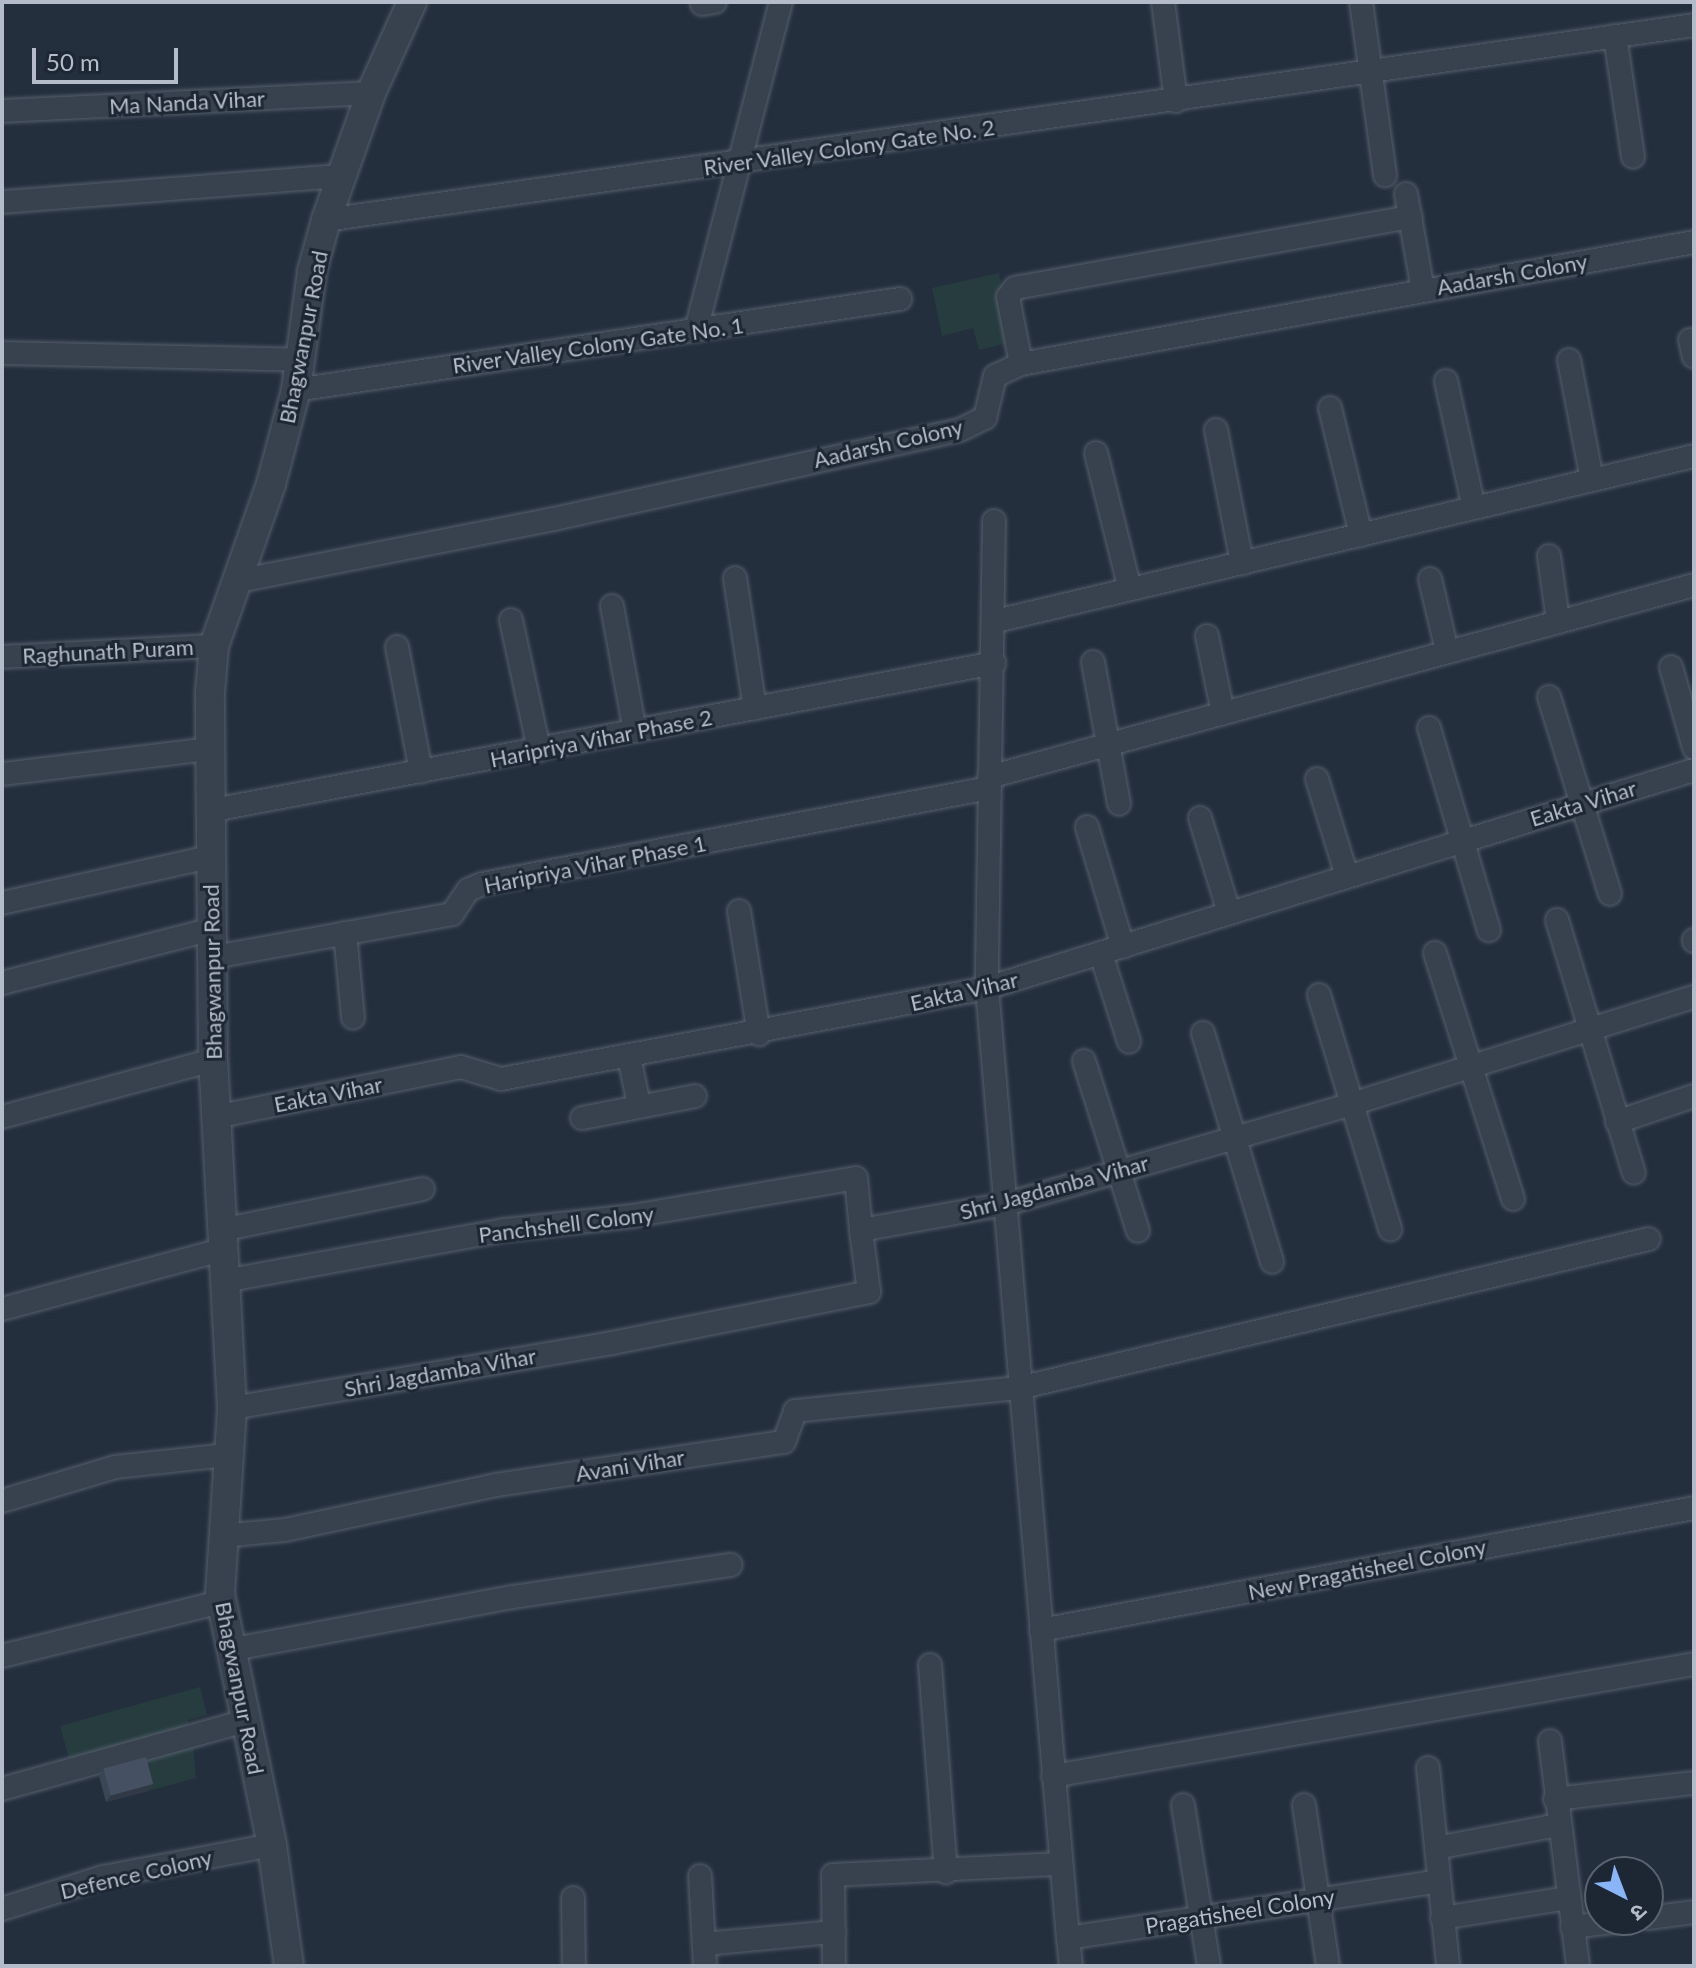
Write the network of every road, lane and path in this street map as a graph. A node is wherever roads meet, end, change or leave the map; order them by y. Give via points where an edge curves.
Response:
1 (412, 2) edge
2 (781, 2) edge
3 (1163, 2) edge
4 (1361, 2) edge
5 (1694, 25) edge
6 (1615, 36) junction
7 (1371, 70) junction
8 (371, 93) junction
9 (1176, 101) junction
10 (2, 111) edge
11 (1633, 157) dead end
12 (739, 162) junction
13 (1385, 175) dead end
14 (342, 176) junction
15 (1406, 194) dead end
16 (2, 202) edge
17 (1411, 217) junction
18 (326, 220) junction
19 (1694, 242) edge
20 (1423, 290) junction
21 (900, 299) dead end
22 (696, 330) junction
23 (2, 353) edge
24 (302, 360) junction
25 (1569, 360) dead end
26 (1021, 364) junction
27 (1446, 381) dead end
28 (296, 390) junction
29 (1330, 408) dead end
30 (1216, 430) dead end
31 (1096, 453) dead end
32 (1694, 456) edge
33 (1592, 480) junction
34 (1474, 508) junction
35 (994, 521) dead end
36 (1361, 535) junction
37 (1549, 556) dead end
38 (1242, 563) junction
39 (735, 578) dead end
40 (1430, 579) dead end
41 (238, 581) junction
42 (1694, 585) edge
43 (1130, 589) junction
44 (612, 606) dead end
45 (511, 620) dead end
46 (996, 621) junction
47 (1558, 621) junction
48 (1207, 636) dead end
49 (214, 646) junction
50 (397, 647) dead end
51 (1447, 651) junction
52 (2, 657) edge
53 (1093, 662) dead end
54 (994, 663) junction
55 (1671, 667) dead end
56 (1549, 697) dead end
57 (755, 708) junction
58 (1223, 713) junction
59 (1689, 714) edge
60 (1429, 728) dead end
61 (635, 731) junction
62 (1109, 744) junction
63 (1694, 748) edge
64 (209, 749) junction
65 (539, 750) junction
66 (1694, 770) edge
67 (421, 772) junction
68 (2, 774) edge
69 (1317, 779) dead end
70 (989, 783) junction
71 (1119, 804) dead end
72 (1581, 804) junction
73 (208, 811) junction
74 (1200, 818) dead end
75 (1087, 827) dead end
76 (1465, 838) junction
77 (210, 857) junction
78 (1347, 876) junction
79 (1610, 894) dead end
80 (2, 903) edge
81 (739, 911) dead end
82 (1229, 912) junction
83 (1557, 920) dead end
84 (1489, 930) dead end
85 (345, 933) junction
86 (213, 943) junction
87 (1123, 947) junction
88 (1435, 953) dead end
89 (1101, 954) junction
90 (2, 983) edge
91 (987, 988) junction
92 (1319, 995) dead end
93 (1694, 997) edge
94 (353, 1018) dead end
95 (1589, 1027) junction
96 (1203, 1033) dead end
97 (759, 1034) junction
98 (1129, 1042) dead end
99 (629, 1057) junction
100 (213, 1060) junction
101 (1084, 1061) dead end
102 (1471, 1066) junction
103 (695, 1096) dead end
104 (1694, 1096) edge
105 (1355, 1103) junction
106 (639, 1105) junction
107 (2, 1117) edge
108 (215, 1117) junction
109 (582, 1118) dead end
110 (1617, 1122) junction
111 (1235, 1137) junction
112 (1119, 1171) junction
113 (1634, 1173) dead end
114 (423, 1189) dead end
115 (1513, 1199) dead end
116 (1006, 1204) junction
117 (1390, 1229) dead end
118 (861, 1230) junction
119 (1138, 1231) dead end
120 (1649, 1239) dead end
121 (220, 1240) junction
122 (1272, 1262) dead end
123 (224, 1281) junction
124 (2, 1309) edge
125 (1019, 1388) junction
126 (232, 1408) junction
127 (228, 1455) junction
128 (2, 1501) edge
129 (1694, 1508) edge
130 (222, 1536) junction
131 (731, 1565) dead end
132 (221, 1602) junction
133 (1041, 1630) junction
134 (229, 1650) junction
135 (2, 1656) edge
136 (1694, 1664) edge
137 (930, 1665) dead end
138 (245, 1721) junction
139 (1550, 1741) dead end
140 (1428, 1768) dead end
141 (1053, 1776) junction
142 (1694, 1783) edge
143 (2, 1789) edge
144 (1555, 1799) junction
145 (1183, 1805) dead end
146 (1304, 1805) dead end
147 (1558, 1825) junction
148 (272, 1845) junction
149 (1436, 1848) junction
150 (1060, 1864) junction
151 (946, 1872) junction
152 (700, 1876) dead end
153 (1439, 1881) junction
154 (573, 1898) dead end
155 (1568, 1898) junction
156 (1318, 1899) junction
157 (2, 1909) edge
158 (1694, 1912) edge
159 (1664, 1916) edge
160 (1202, 1917) junction
161 (1442, 1918) junction
162 (1584, 1926) edge
163 (1572, 1927) junction
164 (834, 1932) junction
165 (1068, 1938) junction
166 (705, 1955) edge
167 (289, 1966) edge
168 (574, 1966) edge
169 (834, 1966) edge
170 (1071, 1966) edge
171 (1209, 1966) edge
172 (1328, 1966) edge
173 (1448, 1966) edge
174 (1578, 1966) edge

1 - 8 street, Bhagwanpur Road
2 - 12 street
3 - 9 street
4 - 7 street
5 - 6 street, River Valley Colony Gate No. 2
6 - 7 street, River Valley Colony Gate No. 2
6 - 11 street
7 - 9 street, River Valley Colony Gate No. 2
7 - 13 street
8 - 10 street, Ma Nanda Vihar
8 - 14 street, Bhagwanpur Road
9 - 12 street, River Valley Colony Gate No. 2
12 - 18 street, River Valley Colony Gate No. 2
12 - 22 street
14 - 16 street
14 - 18 street, Bhagwanpur Road
15 - 17 street
17 - 20 street
17 - 26 street via 1015,288 1008,297
18 - 24 street, Bhagwanpur Road via 312,271
19 - 20 street, Aadarsh Colony
20 - 26 street, Aadarsh Colony
21 - 22 street, River Valley Colony Gate No. 1
22 - 28 street, River Valley Colony Gate No. 1
23 - 24 street
24 - 28 street, Bhagwanpur Road
25 - 33 street
26 - 41 street, Aadarsh Colony via 995,376 985,418 960,430 554,519
27 - 34 street
28 - 41 street, Bhagwanpur Road
29 - 36 street
30 - 38 street
31 - 43 street
32 - 33 street
33 - 34 street
34 - 36 street
35 - 46 street
36 - 38 street
37 - 47 street
38 - 43 street
39 - 57 street
40 - 51 street
41 - 49 street, Bhagwanpur Road
42 - 47 street
43 - 46 street
44 - 61 street
45 - 65 street
46 - 54 street
47 - 51 street
48 - 58 street
49 - 52 street, Raghunath Puram
49 - 64 street, Bhagwanpur Road
50 - 67 street
51 - 58 street
53 - 62 street
54 - 57 street, Haripriya Vihar Phase 2
54 - 70 street
55 - 59 street
56 - 72 street
57 - 61 street, Haripriya Vihar Phase 2
58 - 62 street
59 - 63 street
60 - 76 street
61 - 65 street, Haripriya Vihar Phase 2
62 - 70 street
62 - 71 street
64 - 68 street
64 - 73 street, Bhagwanpur Road
65 - 67 street, Haripriya Vihar Phase 2
66 - 72 street, Eakta Vihar
67 - 73 street, Haripriya Vihar Phase 2
69 - 78 street
70 - 85 street, Haripriya Vihar Phase 1 via 482,884 468,890 456,912
70 - 91 street
72 - 76 street, Eakta Vihar
72 - 79 street
73 - 77 street, Bhagwanpur Road
74 - 82 street
75 - 87 street
76 - 78 street, Eakta Vihar
76 - 84 street
77 - 80 street
77 - 86 street, Bhagwanpur Road
78 - 82 street, Eakta Vihar
81 - 97 street
82 - 87 street, Eakta Vihar
83 - 95 street
85 - 86 street, Haripriya Vihar Phase 1
85 - 94 street
86 - 90 street, Haripriya Vihar Phase 1
86 - 100 street, Bhagwanpur Road
87 - 89 street, Eakta Vihar
88 - 102 street
89 - 91 street, Eakta Vihar
89 - 98 street
91 - 97 street, Eakta Vihar
91 - 116 street
92 - 105 street
93 - 95 street, Shri Jagdamba Vihar
95 - 102 street, Shri Jagdamba Vihar
95 - 110 street
96 - 111 street
97 - 99 street, Eakta Vihar
99 - 106 street
99 - 108 street, Eakta Vihar via 501,1079 461,1067
100 - 107 street
100 - 108 street, Bhagwanpur Road
101 - 112 street
102 - 105 street, Shri Jagdamba Vihar
102 - 115 street
103 - 106 street
104 - 110 street
105 - 111 street, Shri Jagdamba Vihar
105 - 117 street
106 - 109 street
108 - 121 street, Bhagwanpur Road
110 - 113 street
111 - 112 street, Shri Jagdamba Vihar
111 - 122 street
112 - 116 street, Shri Jagdamba Vihar
112 - 119 street
114 - 121 street
116 - 118 street, Shri Jagdamba Vihar
116 - 125 street
118 - 123 street, Panchshell Colony via 856,1178 632,1216 505,1230
118 - 126 street, Shri Jagdamba Vihar via 869,1292 612,1343
120 - 125 street
121 - 123 street, Bhagwanpur Road
121 - 124 street
123 - 126 street, Bhagwanpur Road
125 - 130 street, Avani Vihar via 795,1411 784,1442 496,1485 285,1530
125 - 133 street
126 - 127 street, Bhagwanpur Road
127 - 128 street via 115,1467
127 - 130 street, Bhagwanpur Road
129 - 133 street, New Pragatisheel Colony
130 - 132 street, Bhagwanpur Road
131 - 134 street via 513,1597
132 - 134 street, Bhagwanpur Road
132 - 135 street
133 - 141 street
134 - 138 street, Bhagwanpur Road
136 - 141 street
137 - 151 street
138 - 143 street
138 - 148 street, Bhagwanpur Road
139 - 144 street
140 - 149 street
141 - 150 street
142 - 144 street
144 - 147 street
145 - 160 street
146 - 156 street
147 - 149 street
147 - 155 street
148 - 157 street, Defence Colony via 103,1877
148 - 167 street, Bhagwanpur Road
149 - 153 street
150 - 151 street
150 - 165 street
151 - 164 street via 833,1875
152 - 166 street
153 - 156 street, Pragatisheel Colony
153 - 161 street
154 - 168 street
155 - 161 street
155 - 163 street
156 - 160 street, Pragatisheel Colony
156 - 172 street
158 - 159 street
160 - 165 street, Pragatisheel Colony
160 - 171 street
161 - 173 street
162 - 163 street
163 - 174 street
164 - 166 street
164 - 169 street
165 - 170 street

